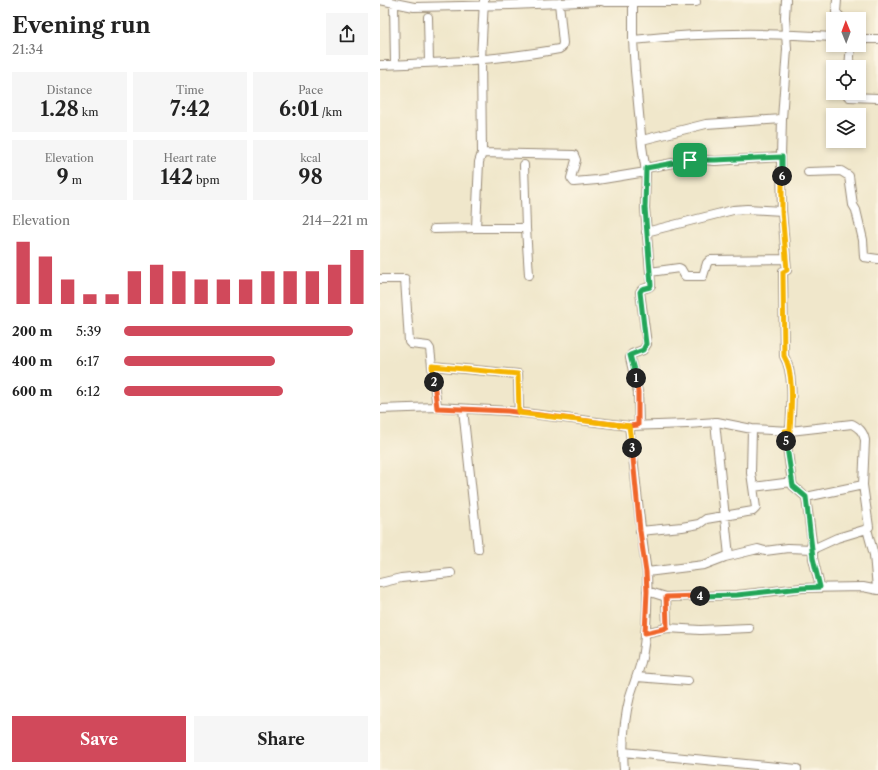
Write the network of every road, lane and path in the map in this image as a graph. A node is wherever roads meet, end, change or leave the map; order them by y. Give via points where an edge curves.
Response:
1 (380, 0) edge
2 (786, 0) edge
3 (837, 0) edge
4 (600, 1) edge
5 (633, 2) junction
6 (696, 2) dead end
7 (394, 3) junction
8 (483, 3) edge
9 (559, 3) junction
10 (415, 4) edge
11 (836, 12) edge
12 (428, 17) dead end
13 (786, 33) junction
14 (826, 36) edge
15 (866, 38) edge
16 (878, 39) edge
17 (633, 40) junction
18 (482, 59) junction
19 (428, 62) junction
20 (395, 64) junction
21 (380, 65) edge
22 (866, 98) edge
23 (878, 98) edge
24 (782, 119) junction
25 (642, 140) junction
26 (482, 153) junction
27 (782, 157) junction
28 (524, 165) dead end
29 (646, 170) junction
30 (808, 172) dead end
31 (782, 211) junction
32 (476, 228) junction
33 (526, 228) junction
34 (434, 229) dead end
35 (646, 232) junction
36 (786, 259) junction
37 (878, 259) edge
38 (650, 272) junction
39 (529, 275) dead end
40 (380, 278) edge
41 (432, 366) junction
42 (437, 408) junction
43 (380, 409) edge
44 (463, 409) junction
45 (519, 413) junction
46 (715, 422) junction
47 (638, 425) junction
48 (629, 426) junction
49 (752, 429) junction
50 (787, 431) junction
51 (792, 482) junction
52 (863, 485) junction
53 (753, 487) junction
54 (806, 497) junction
55 (724, 516) junction
56 (878, 525) edge
57 (868, 528) junction
58 (640, 531) junction
59 (478, 549) dead end
60 (813, 549) junction
61 (729, 556) junction
62 (646, 572) junction
63 (451, 573) dead end
64 (380, 583) edge
65 (820, 587) junction
66 (877, 589) edge
67 (647, 591) junction
68 (666, 597) junction
69 (667, 628) junction
70 (749, 628) dead end
71 (645, 633) junction
72 (637, 677) junction
73 (688, 681) dead end
74 (623, 752) junction
75 (624, 770) edge
76 (797, 770) edge

1 - 7 street
2 - 13 street
3 - 11 street
4 - 5 street
4 - 9 street
5 - 6 street
5 - 17 street
7 - 10 street
7 - 20 street
8 - 9 street
8 - 10 street
8 - 18 street
9 - 18 street via 562,47
12 - 19 street
13 - 14 street
13 - 17 street via 702,34
13 - 24 street
15 - 16 street
17 - 25 street
18 - 19 street
18 - 26 street
19 - 20 street
20 - 21 street
22 - 23 street
24 - 25 street via 706,124
24 - 27 street
25 - 29 street
26 - 29 street via 574,155 574,182
26 - 32 street via 479,162
27 - 29 street via 694,160
27 - 31 street
28 - 33 street
29 - 35 street
30 - 37 street via 841,171 849,176 853,205 863,240 864,257
31 - 35 street via 733,210
31 - 36 street
32 - 33 street
32 - 34 street
33 - 39 street
35 - 38 street
36 - 38 street via 710,260 703,276 685,276 679,268
36 - 50 street via 787,270 783,272 784,356 789,368 792,402
38 - 47 street via 651,287 640,292 646,344 643,350 630,355 638,392
40 - 41 street via 406,279 409,342 428,346
41 - 42 street
41 - 45 street via 518,374
42 - 43 street
42 - 44 street
44 - 45 street
44 - 59 street
45 - 48 street
46 - 47 street
46 - 49 street
46 - 55 street
47 - 48 street
48 - 58 street
49 - 50 street
49 - 53 street
50 - 51 street
50 - 52 street via 852,424 859,428 865,440
51 - 53 street
51 - 54 street
52 - 54 street
52 - 57 street
53 - 55 street via 755,511
54 - 60 street
55 - 58 street via 706,519 699,524
55 - 61 street
56 - 57 street
57 - 60 street
57 - 66 street
58 - 62 street
60 - 61 street via 788,548 766,552 758,549
60 - 65 street
61 - 62 street via 704,565
62 - 67 street
63 - 64 street via 400,578
65 - 66 street
65 - 68 street via 737,595
67 - 68 street
67 - 71 street
68 - 69 street
69 - 70 street
69 - 71 street
71 - 72 street
72 - 73 street
72 - 74 street via 630,698
74 - 75 street
74 - 76 street

